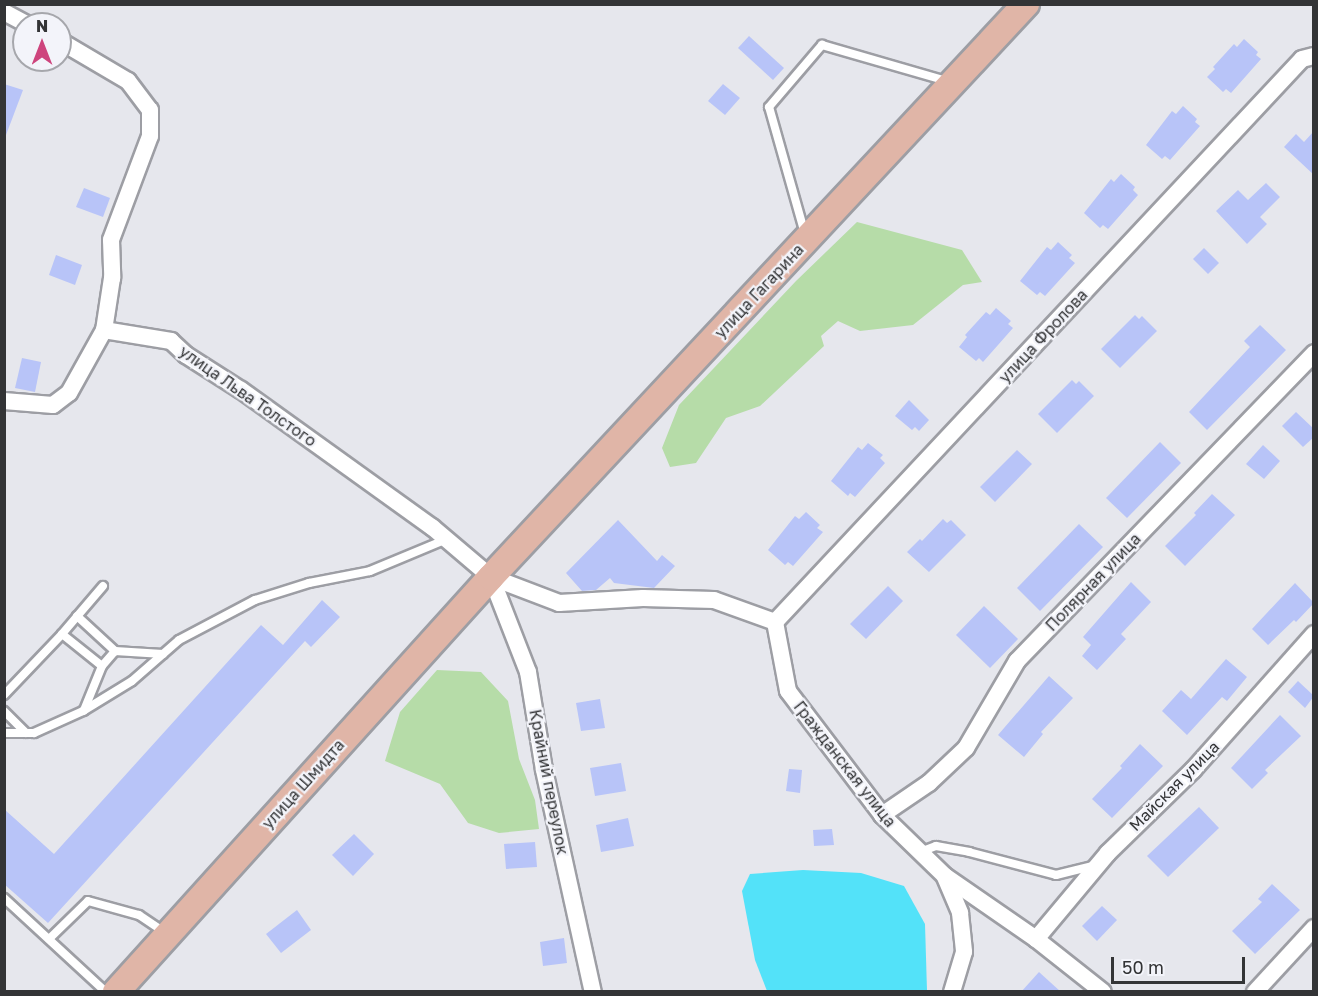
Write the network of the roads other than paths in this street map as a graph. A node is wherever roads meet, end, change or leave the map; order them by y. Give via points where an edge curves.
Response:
1 (1026, 4) edge
2 (72, 48) edge
3 (1314, 56) edge
4 (953, 83) junction
5 (806, 240) junction
6 (104, 330) junction
7 (1314, 353) edge
8 (4, 401) edge
9 (447, 539) junction
10 (491, 577) junction
11 (103, 586) dead end
12 (77, 616) junction
13 (775, 622) junction
14 (62, 634) junction
15 (1314, 634) edge
16 (115, 651) junction
17 (162, 654) junction
18 (102, 666) junction
19 (4, 695) edge
20 (4, 711) edge
21 (83, 711) junction
22 (4, 733) edge
23 (26, 733) junction
24 (882, 815) junction
25 (920, 852) junction
26 (1097, 866) junction
27 (945, 876) junction
28 (4, 898) edge
29 (1314, 928) edge
30 (167, 934) junction
31 (50, 939) junction
32 (1036, 939) junction
33 (106, 992) edge
34 (116, 992) edge
35 (593, 992) edge
36 (952, 992) edge
37 (1103, 992) edge
38 (1255, 992) edge

1 - 4 main road, улица Гагарина
2 - 6 street via 128,81 150,110 150,136 111,240 112,278
3 - 13 street, улица Фролова via 1302,59
4 - 5 main road, улица Гагарина
4 - 5 lane via 822,45 769,107
5 - 10 main road, улица Гагарина
6 - 8 street via 69,393 53,405
6 - 9 street, улица Льва Толстого via 171,341
7 - 24 street, Полярная улица via 1017,661 966,748 929,783
9 - 10 street, улица Льва Толстого
9 - 17 lane via 370,571 309,583 255,600 179,640
10 - 13 street via 559,603 643,598 714,600
10 - 30 main road, улица Шмидта
10 - 35 street, Крайний переулок via 528,672 544,770
11 - 12 lane
12 - 14 lane
12 - 16 lane
13 - 24 street, Гражданская улица via 788,691
14 - 18 lane
14 - 19 lane
15 - 26 street, Майская улица via 1193,770
16 - 17 lane
16 - 18 lane
17 - 21 lane via 132,681
18 - 21 lane
20 - 23 lane
21 - 23 lane
22 - 23 lane
24 - 25 street, Гражданская улица
25 - 26 lane via 936,846 1056,875
25 - 27 street, Гражданская улица
26 - 32 street, Майская улица
27 - 32 street, Гражданская улица
27 - 36 street via 960,913 964,952
28 - 31 lane
29 - 38 street
30 - 31 lane via 139,915 88,901
30 - 34 main road, улица Шмидта
31 - 33 lane
32 - 37 street, Гражданская улица

